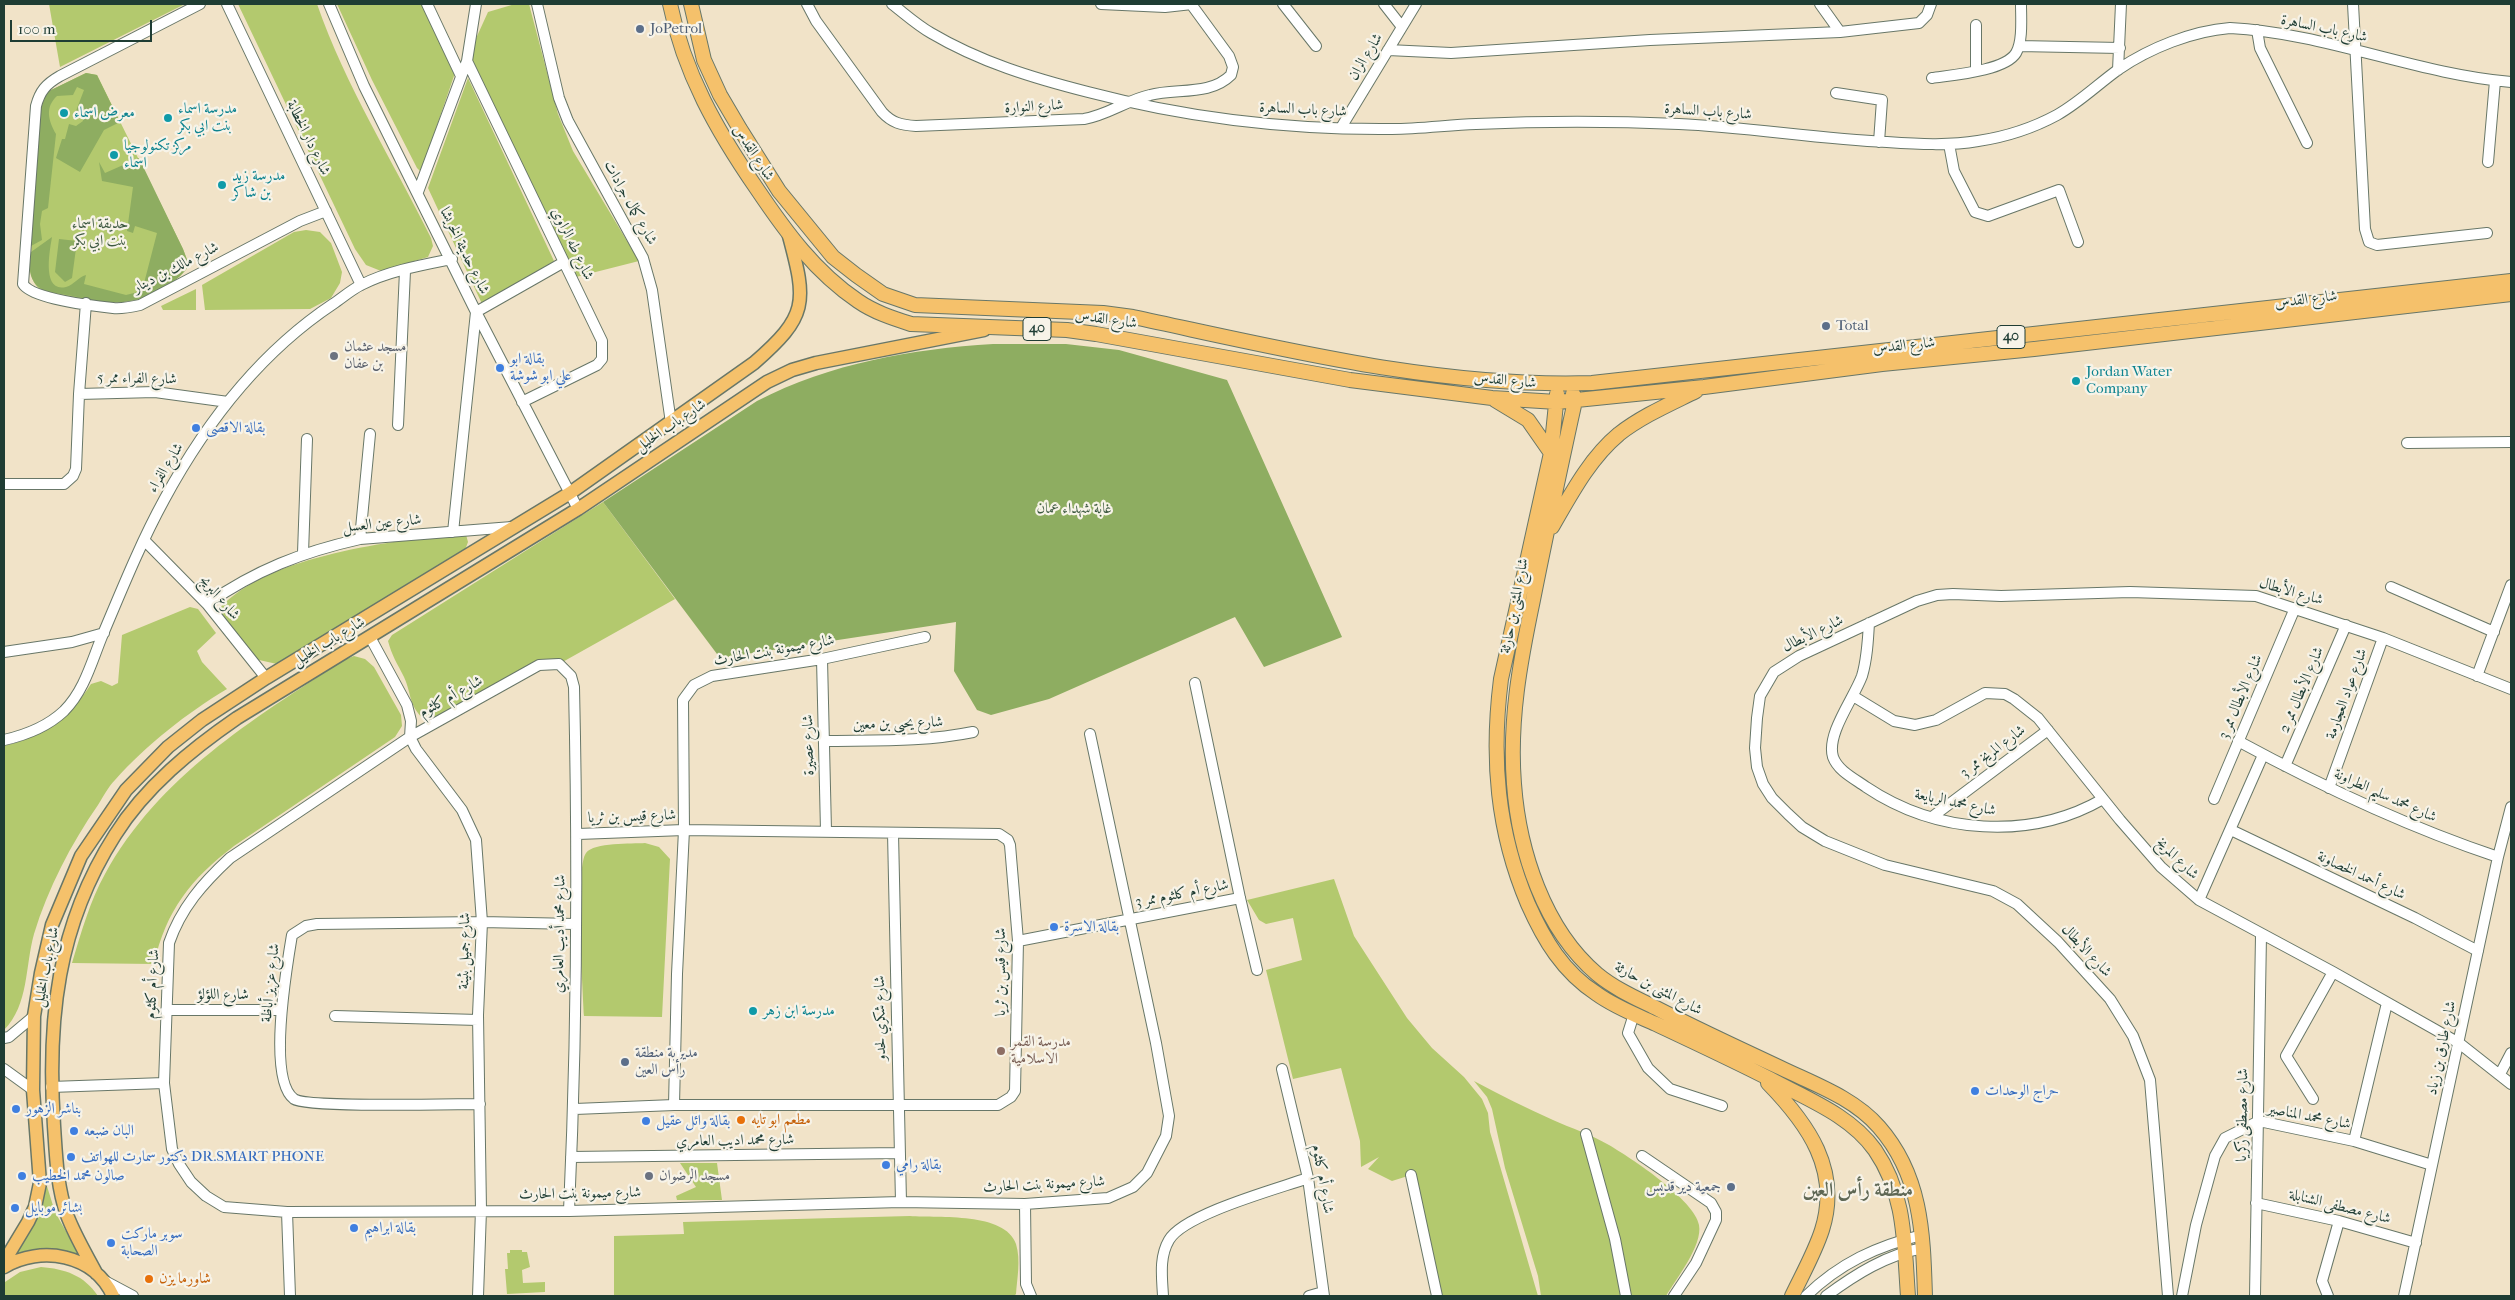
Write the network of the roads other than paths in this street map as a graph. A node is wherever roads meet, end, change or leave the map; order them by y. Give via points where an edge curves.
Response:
1 (200, 4) edge
2 (227, 4) edge
3 (329, 4) edge
4 (426, 4) edge
5 (476, 4) edge
6 (537, 4) edge
7 (670, 4) edge
8 (691, 4) edge
9 (807, 4) edge
10 (892, 4) edge
11 (1101, 4) edge
12 (1191, 4) edge
13 (1283, 4) edge
14 (1384, 4) edge
15 (1416, 4) edge
16 (1820, 4) edge
17 (1931, 4) edge
18 (2022, 4) edge
19 (2121, 4) edge
20 (2353, 4) edge
21 (1976, 25) dead end
22 (1402, 27) junction
23 (2257, 30) junction
24 (1840, 32) junction
25 (1316, 46) dead end
26 (2019, 46) junction
27 (2120, 48) junction
28 (1388, 50) junction
29 (2356, 50) junction
30 (467, 61) junction
31 (2118, 70) junction
32 (1976, 71) junction
33 (461, 76) junction
34 (1932, 78) dead end
35 (2495, 81) junction
36 (2511, 82) edge
37 (1836, 93) dead end
38 (1129, 103) junction
39 (1342, 126) junction
40 (1879, 142) junction
41 (2307, 143) dead end
42 (1949, 144) junction
43 (2488, 162) dead end
44 (418, 192) junction
45 (326, 211) junction
46 (2487, 234) dead end
47 (788, 236) junction
48 (2078, 242) dead end
49 (452, 259) junction
50 (564, 262) junction
51 (405, 270) junction
52 (2511, 281) edge
53 (361, 285) junction
54 (2511, 294) edge
55 (86, 304) junction
56 (476, 312) junction
57 (997, 327) junction
58 (1572, 383) junction
59 (1557, 384) junction
60 (1704, 387) junction
61 (79, 394) junction
62 (1492, 398) junction
63 (1574, 401) junction
64 (228, 402) junction
65 (522, 402) junction
66 (1557, 402) junction
67 (671, 423) junction
68 (398, 425) dead end
69 (370, 434) dead end
70 (307, 439) dead end
71 (2511, 442) edge
72 (2407, 443) dead end
73 (1551, 453) junction
74 (4, 484) edge
75 (570, 494) junction
76 (578, 508) junction
77 (515, 527) junction
78 (453, 532) junction
79 (1545, 538) junction
80 (360, 539) junction
81 (145, 541) junction
82 (303, 553) junction
83 (2511, 585) edge
84 (2391, 587) dead end
85 (207, 604) junction
86 (2295, 608) junction
87 (1869, 623) junction
88 (2346, 625) junction
89 (2494, 632) junction
90 (104, 633) junction
91 (370, 637) junction
92 (925, 637) dead end
93 (2383, 638) junction
94 (4, 652) edge
95 (822, 659) junction
96 (559, 664) joint
97 (2477, 676) junction
98 (266, 678) junction
99 (1195, 684) dead end
100 (2511, 689) edge
101 (1852, 696) junction
102 (2048, 730) junction
103 (973, 732) dead end
104 (1090, 734) dead end
105 (410, 737) junction
106 (4, 740) edge
107 (824, 741) junction
108 (2238, 741) junction
109 (2263, 755) junction
110 (2285, 766) junction
111 (2329, 788) junction
112 (2103, 799) junction
113 (2214, 799) dead end
114 (2511, 807) edge
115 (1932, 817) junction
116 (684, 830) junction
117 (2231, 830) junction
118 (826, 831) junction
119 (894, 833) junction
120 (578, 834) junction
121 (2498, 857) junction
122 (1240, 898) junction
123 (2199, 900) junction
124 (1130, 919) junction
125 (482, 922) junction
126 (575, 924) junction
127 (2261, 935) junction
128 (1018, 941) junction
129 (2478, 951) junction
130 (1257, 970) dead end
131 (2333, 972) junction
132 (2387, 1003) junction
133 (166, 1010) junction
134 (280, 1010) junction
135 (1634, 1014) junction
136 (34, 1016) junction
137 (335, 1016) dead end
138 (478, 1020) junction
139 (4, 1038) edge
140 (2459, 1044) junction
141 (2511, 1053) edge
142 (4, 1069) edge
143 (1282, 1070) dead end
144 (1759, 1073) junction
145 (2500, 1074) junction
146 (164, 1083) junction
147 (2511, 1084) edge
148 (52, 1087) junction
149 (32, 1090) junction
150 (2313, 1099) dead end
151 (480, 1104) junction
152 (674, 1105) junction
153 (897, 1105) junction
154 (1722, 1106) dead end
155 (575, 1109) junction
156 (2259, 1121) junction
157 (1586, 1134) dead end
158 (2354, 1141) junction
159 (900, 1153) junction
160 (1642, 1156) dead end
161 (572, 1157) junction
162 (2432, 1164) junction
163 (1411, 1175) dead end
164 (1308, 1178) junction
165 (901, 1202) junction
166 (2256, 1203) junction
167 (1025, 1204) junction
168 (481, 1210) junction
169 (569, 1211) junction
170 (288, 1212) junction
171 (2339, 1221) junction
172 (1922, 1241) junction
173 (2416, 1243) junction
174 (1904, 1245) junction
175 (4, 1262) edge
176 (4, 1267) edge
177 (99, 1276) junction
178 (1026, 1284) junction
179 (1323, 1294) edge
180 (113, 1296) edge
181 (133, 1296) edge
182 (290, 1296) edge
183 (478, 1296) edge
184 (1022, 1296) edge
185 (1031, 1296) edge
186 (1163, 1296) edge
187 (1309, 1296) edge
188 (1437, 1296) edge
189 (1626, 1296) edge
190 (1674, 1296) edge
191 (1792, 1296) edge
192 (1806, 1296) edge
193 (1826, 1296) edge
194 (1908, 1296) edge
195 (1925, 1296) edge
196 (2168, 1296) edge
197 (2182, 1296) edge
198 (2256, 1296) edge
199 (2328, 1296) edge
200 (2404, 1296) edge

1 - 55 street, شارع مالك بن دينار via 47,83 40,92 36,106 23,284 32,292
2 - 45 street, شارع دار الخطابة
3 - 44 street, شارع حديثة الخريشا via 364,86
4 - 33 street
5 - 30 street
6 - 67 street, شارع كمال جرادات via 559,98 568,121 643,258 652,290
7 - 47 highway, شارع القدس / 40 via 685,62 714,122
8 - 59 highway, شارع القدس / 40 via 704,60 720,95 779,190 834,257 883,294 916,305 943,308 1103,313 1133,317 1345,362 1495,382
9 - 38 street, شارع النوارة via 882,112 890,121 901,125 950,126 1084,119 1109,113
10 - 38 street, شارع باب الساهرة via 929,32 975,56 1031,77
11 - 12 street via 1165,7
12 - 38 street, شارع النوارة via 1229,56 1233,67 1231,75 1210,87 1153,94
13 - 25 street
14 - 22 street
15 - 22 street, شارع الران
16 - 24 street
17 - 24 street via 1919,23
18 - 26 street
19 - 27 street
20 - 29 street
21 - 32 street
22 - 28 street, شارع الران
23 - 29 street, شارع باب الساهرة
23 - 31 street, شارع باب الساهرة via 2217,29 2160,47
23 - 41 street via 2262,53
24 - 28 street via 1436,54
26 - 27 street
26 - 32 street via 2016,54 2002,64
27 - 31 street
28 - 39 street, شارع الران
29 - 35 street, شارع باب الساهرة
29 - 46 street via 2368,242 2377,245
30 - 33 street
30 - 50 street, شارع طه الراوي
31 - 42 street, شارع باب الساهرة via 2075,104 2030,128 1978,141
32 - 34 street
33 - 44 street
35 - 36 street, شارع باب الساهرة
35 - 43 street
37 - 40 street via 1882,100
38 - 39 street, شارع باب الساهرة via 1220,119
39 - 40 street, شارع باب الساهرة via 1394,129 1513,122 1638,122
40 - 42 street, شارع باب الساهرة
42 - 48 street via 1954,171 1975,212 1988,216 2059,190
44 - 49 street, شارع حديثة الخريشا
45 - 53 street, شارع دار الخطابة
45 - 55 street, شارع مالك بن دينار via 140,305 113,308
47 - 57 highway, شارع القدس / 40 via 832,282 886,316 911,324
47 - 67 main road, شارع باب الخليل via 801,289 793,322 782,339 754,363
49 - 51 street, شارع الفراء
49 - 56 street, شارع حديثة الخريشا
50 - 56 street
50 - 65 street, شارع طه الراوي via 602,341 602,359 597,365
51 - 53 street, شارع الفراء
51 - 68 street
52 - 58 highway, شارع القدس / 40 via 1893,351
53 - 64 street, شارع الفراء via 316,315 283,343
54 - 60 highway, شارع القدس / 40 via 1873,365
55 - 61 street
56 - 65 street, شارع حديثة الخريشا
56 - 78 street
57 - 62 highway, شارع القدس / 40 via 1067,330 1127,338 1350,380
57 - 76 main road, شارع باب الخليل via 792,370 746,396
58 - 59 highway, شارع القدس / 40
58 - 63 highway, شارع المثنى بن حارثة
59 - 66 highway, شارع المثنى بن حارثة
60 - 63 highway, شارع القدس / 40
60 - 79 highway via 1619,435 1576,484
61 - 64 street, شارع الفراء ممر 5 via 156,392
61 - 74 street, شارع الفراء ممر 5 via 76,469 70,480 64,484
62 - 66 highway, شارع القدس / 40
62 - 73 highway via 1528,420
63 - 66 highway, شارع القدس / 40
63 - 79 highway, شارع المثنى بن حارثة
64 - 81 street, شارع الفراء via 184,464
65 - 75 street, شارع حديثة الخريشا
66 - 73 highway, شارع المثنى بن حارثة
67 - 75 main road, شارع باب الخليل
69 - 80 street
70 - 82 street
71 - 72 street
73 - 135 highway, شارع المثنى بن حارثة via 1501,679 1495,746 1503,828 1522,889 1554,955 1596,994
75 - 76 street, شارع حديثة الخريشا
75 - 77 main road, شارع باب الخليل
76 - 91 main road, شارع باب الخليل
77 - 78 street, شارع عين العسل
77 - 98 main road, شارع باب الخليل
78 - 80 street, شارع عين العسل
79 - 172 highway, شارع المثنى بن حارثة via 1518,676 1511,734 1520,825 1536,880 1552,919 1570,946 1597,975 1622,991 1834,1093 1878,1126 1904,1166 1915,1191
80 - 82 street, شارع عين العسل
81 - 85 street, شارع البريج
81 - 90 street, شارع الفراء
82 - 85 street, شارع عين العسل via 243,580
83 - 89 street
84 - 89 street
85 - 98 street, شارع البريج
86 - 87 street, شارع الأبطال via 2244,595 2130,592 2000,596 1953,594 1917,601
86 - 88 street, شارع الأبطال
86 - 108 street, شارع الأبطال ممر 3
87 - 101 street, شارع محمد الربايعة via 1866,657
87 - 196 street, شارع الأبطال via 1799,656 1774,672 1766,683 1760,696 1756,733 1757,767 1763,784 1772,798 1802,827 1825,840 1885,865 1993,890 2017,904 2058,942 2110,999 2133,1036 2150,1080
88 - 93 street, شارع الأبطال
88 - 110 street, شارع الأبطال ممر 2
89 - 97 street
90 - 94 street via 72,642
90 - 106 street, شارع الفراء via 82,688 64,710 34,731
91 - 105 street, شارع جميل بثينة via 407,705
91 - 148 main road, شارع باب الخليل via 210,736 158,782 115,833 69,932 54,1009
92 - 95 street, شارع ميمونة بنت الحارث
93 - 97 street, شارع الأبطال
93 - 111 street, شارع عواد العجارمة
95 - 107 street, شارع عصيرة
95 - 116 street, شارع ميمونة بنت الحارث via 712,676 686,692 683,700
96 - 105 street, شارع أم كلثوم via 539,665
96 - 120 street, شارع محمد أديب العامري via 570,676 574,687
97 - 100 street, شارع الأبطال
98 - 136 main road, شارع باب الخليل via 168,746 126,790 82,856 65,891 52,925 40,973
99 - 122 street
101 - 102 street, شارع المريخ via 1894,721 1915,725 1936,720 1976,697 1995,693 2014,698
101 - 115 street, شارع محمد الربايعة via 1834,737 1832,748 1837,765 1883,798
102 - 112 street, شارع المريخ
102 - 115 street, شارع المريخ ممر 3
103 - 107 street, شارع يحيى بن معين via 947,738
104 - 124 street, شارع ميمونة بنت الحارث
105 - 125 street, شارع جميل بثينة via 473,830
105 - 133 street, شارع أم كلثوم via 230,858 208,878 176,923 169,943
107 - 118 street, شارع عصيرة
108 - 109 street, شارع محمد سليم الطراونة
108 - 113 street, شارع الأبطال ممر 3
109 - 110 street, شارع محمد سليم الطراونة
109 - 117 street
110 - 111 street, شارع محمد سليم الطراونة
111 - 121 street, شارع محمد سليم الطراونة via 2444,838
112 - 115 street, شارع محمد الربايعة via 2065,817 2024,826 1988,828
112 - 123 street, شارع المريخ via 2161,867
114 - 121 street, شارع طارق بن زياد
116 - 118 street, شارع قيس بن ثريا
116 - 120 street, شارع قيس بن ثريا
116 - 152 street, شارع ميمونة بنت الحارث
117 - 123 street
117 - 129 street, شارع أحمد الخصاونة
118 - 119 street, شارع قيس بن ثريا
119 - 128 street, شارع قيس بن ثريا via 1004,836 1010,845
119 - 153 street, شارع شكري لحدو
120 - 126 street, شارع محمد أديب العامري
121 - 129 street, شارع طارق بن زياد
122 - 124 street, شارع أم كلثوم ممر 3
122 - 130 street
123 - 127 street, شارع المريخ
124 - 128 street, شارع أم كلثوم ممر 3
124 - 167 street, شارع ميمونة بنت الحارث via 1168,1104 1166,1136 1142,1180 1122,1193 1096,1200
125 - 126 street, شارع عزيز أباظة
125 - 134 street, شارع عزيز أباظة via 306,926 292,935
125 - 138 street, شارع جميل بثينة
126 - 155 street, شارع محمد أديب العامري
127 - 131 street, شارع المريخ
127 - 156 street, شارع مصطفى زكريا
128 - 153 street, شارع قيس بن ثريا via 1015,1091 1011,1097 998,1105
129 - 140 street, شارع طارق بن زياد
131 - 132 street, شارع المريخ
131 - 150 street via 2286,1056
132 - 140 street, شارع المريخ
132 - 158 street
133 - 134 street, شارع اللؤلؤ
133 - 146 street, شارع أم كلثوم
134 - 151 street, شارع عزيز أباظة via 283,1081 294,1098 301,1102
135 - 144 highway, شارع المثنى بن حارثة
135 - 154 street via 1628,1033 1648,1068 1670,1089
136 - 139 street
136 - 149 main road, شارع باب الخليل
137 - 138 street
138 - 151 street, شارع جميل بثينة
140 - 145 street, شارع المريخ
140 - 162 street, شارع طارق بن زياد
141 - 145 street
142 - 149 street
143 - 164 street, شارع أم كلثوم
144 - 174 highway, شارع المثنى بن حارثة via 1838,1114 1874,1149 1890,1175 1898,1198
144 - 191 highway via 1794,1110 1814,1142 1825,1169 1827,1213 1822,1232
145 - 147 street, شارع المريخ
146 - 148 street
146 - 170 street, شارع أم كلثوم via 172,1149 191,1182 224,1206
148 - 177 main road, شارع باب الخليل via 60,1192 77,1238
149 - 175 main road, شارع باب الخليل via 40,1183 28,1222
151 - 168 street, شارع جميل بثينة
152 - 153 street, شارع قيس بن ثريا
152 - 155 street, شارع قيس بن ثريا
153 - 159 street, شارع شكري لحدو
155 - 161 street, شارع محمد أديب العامري
156 - 158 street, شارع محمد المناصير
156 - 166 street, شارع مصطفى زكريا
156 - 197 street, شارع محمد المناصير via 2225,1138 2215,1156 2196,1225
157 - 189 street via 1615,1239
158 - 162 street, شارع محمد المناصير
159 - 161 street, شارع محمد اديب العامري
159 - 165 street, شارع شكري لحدو
160 - 190 street via 1711,1204 1716,1212 1716,1220 1696,1263
161 - 169 street, شارع محمد أديب العامري
162 - 173 street, شارع طارق بن زياد
163 - 188 street
164 - 179 street, شارع أم كلثوم
164 - 186 street via 1200,1216 1180,1227 1164,1253 1161,1273
165 - 167 street, شارع ميمونة بنت الحارث
165 - 169 street, شارع ميمونة بنت الحارث
166 - 171 street, شارع مصطفى الشنابلة
166 - 198 street, شارع مصطفى زكريا
167 - 178 street
168 - 169 street, شارع ميمونة بنت الحارث
168 - 170 street, شارع أم كلثوم
168 - 183 street, شارع جميل بثينة
170 - 182 street
171 - 173 street, شارع مصطفى الشنابلة
171 - 199 street via 2322,1281
172 - 174 street
172 - 195 highway, شارع المثنى بن حارثة
173 - 200 street, شارع طارق بن زياد
174 - 192 street via 1880,1247 1847,1263
174 - 193 street
174 - 194 highway, شارع المثنى بن حارثة
176 - 177 main road via 31,1255 49,1254 66,1256 82,1263
177 - 180 main road, شارع باب الخليل
177 - 181 street
178 - 184 street
178 - 185 street
179 - 187 street

